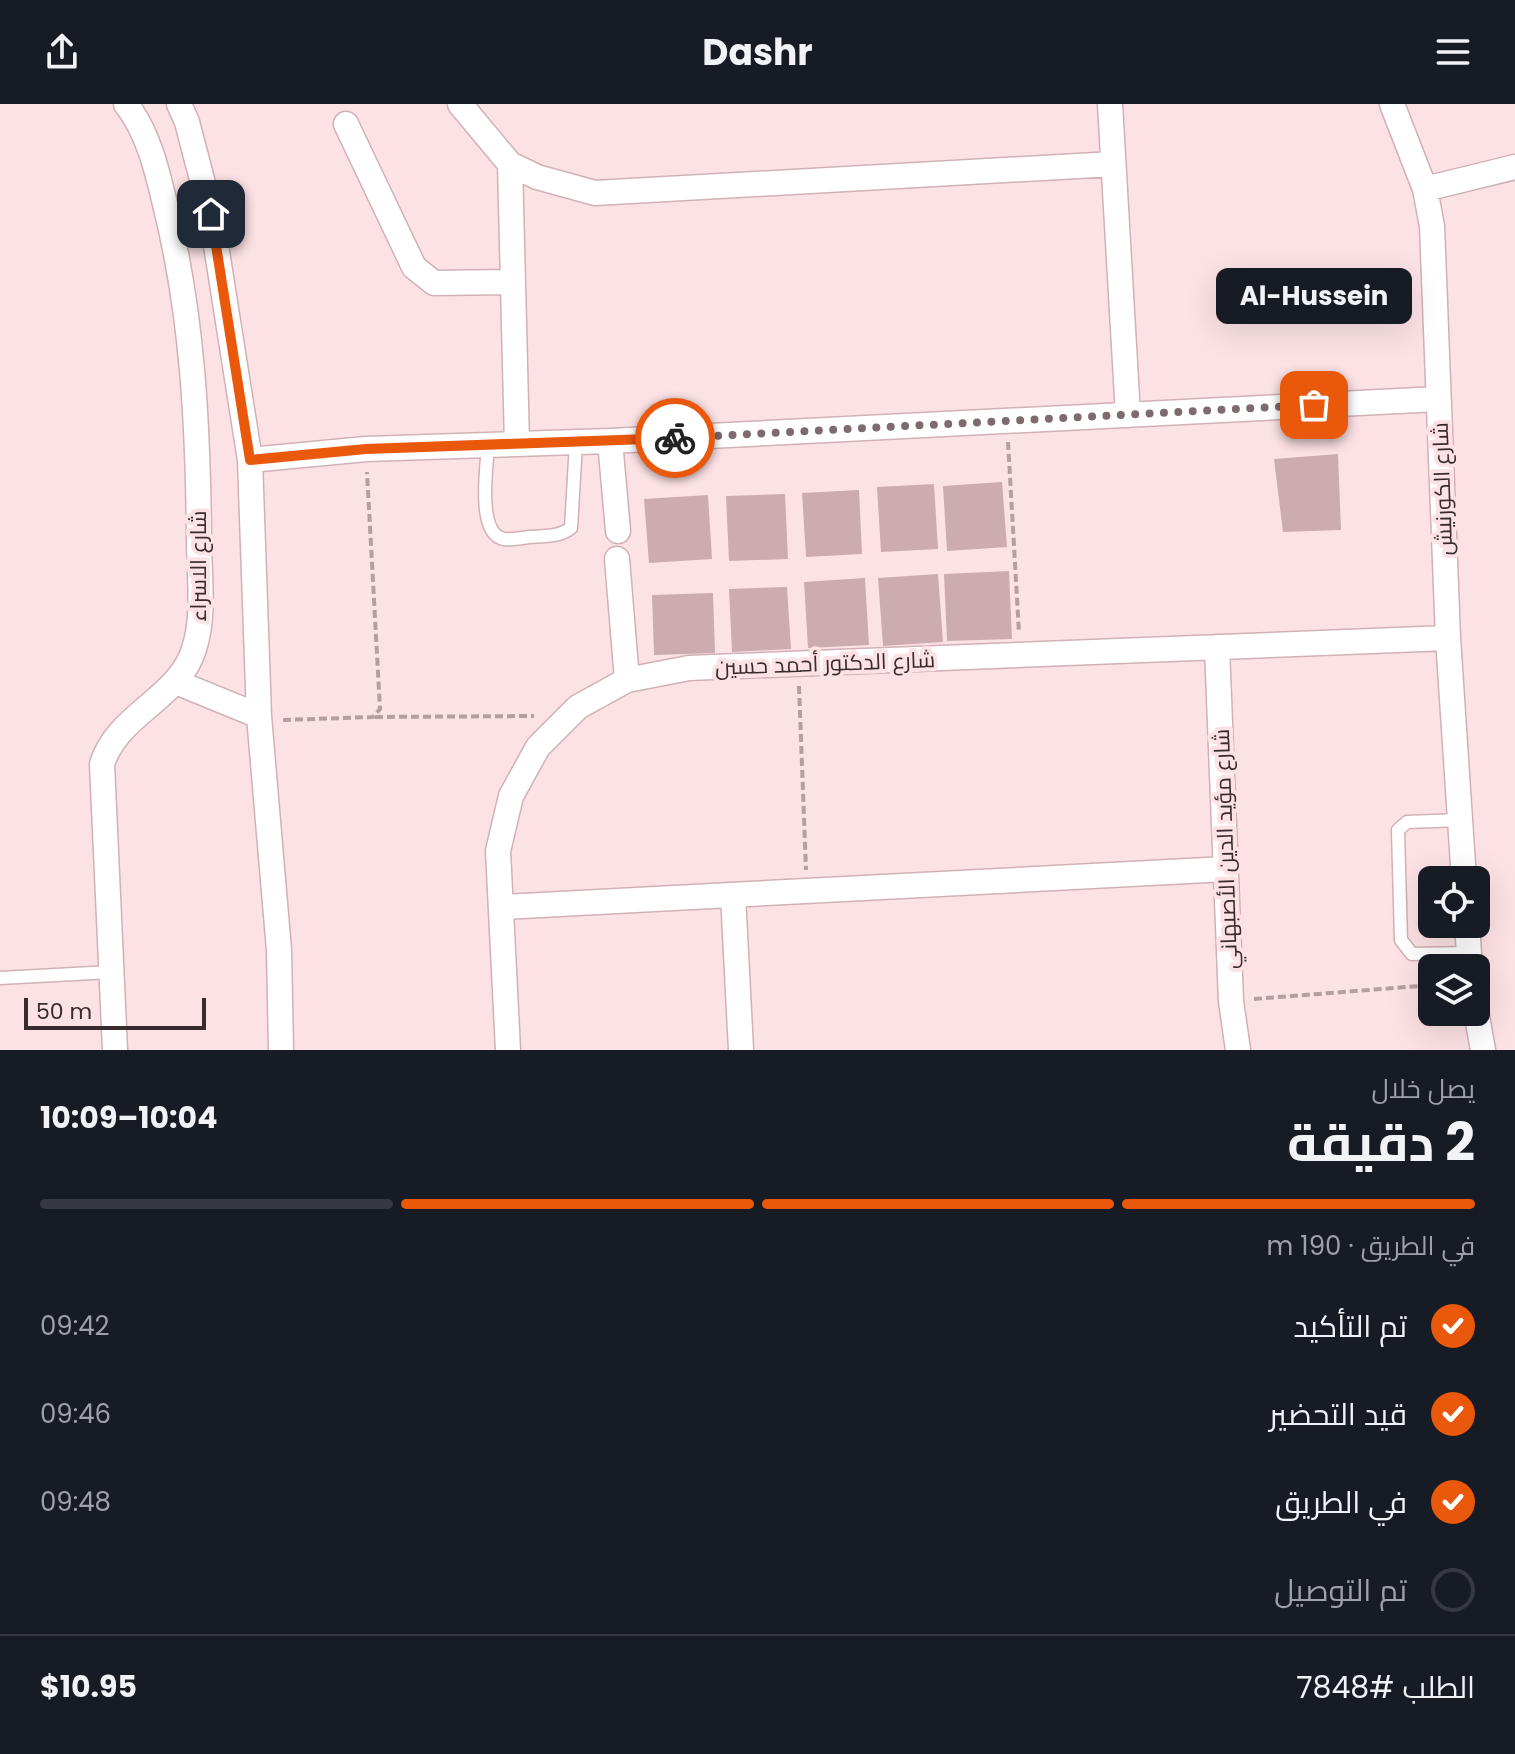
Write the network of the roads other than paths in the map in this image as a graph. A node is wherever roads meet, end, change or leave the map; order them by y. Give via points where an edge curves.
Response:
1 (126, 104) edge
2 (179, 104) edge
3 (460, 104) edge
4 (1110, 104) edge
5 (1392, 104) edge
6 (346, 124) dead end
7 (510, 164) junction
8 (1113, 164) junction
9 (1515, 167) edge
10 (1425, 189) junction
11 (513, 282) junction
12 (1438, 399) junction
13 (1128, 415) junction
14 (610, 441) junction
15 (576, 443) junction
16 (517, 444) junction
17 (488, 445) junction
18 (250, 460) junction
19 (618, 531) dead end
20 (617, 559) dead end
21 (1448, 638) junction
22 (1217, 647) junction
23 (627, 680) junction
24 (176, 682) junction
25 (259, 716) junction
26 (1460, 820) junction
27 (1463, 866) edge
28 (1226, 869) junction
29 (733, 895) junction
30 (502, 907) junction
31 (1418, 955) edge
32 (111, 972) junction
33 (0, 978) edge
34 (1479, 1026) edge
35 (115, 1050) edge
36 (281, 1050) edge
37 (508, 1050) edge
38 (741, 1050) edge
39 (1238, 1050) edge
40 (1483, 1050) edge

1 - 24 street, شارع الاسراء via 143,129 161,188 176,247 194,369 199,615 194,650
2 - 18 street via 211,214
3 - 7 street
4 - 8 street
5 - 10 street, شارع الكورنيش
6 - 11 street via 423,277 434,283
7 - 8 street via 595,193
7 - 11 street
8 - 13 street
9 - 10 street
10 - 12 street, شارع الكورنيش via 1435,261
11 - 16 street
12 - 13 street
12 - 21 street, شارع الكورنيش
13 - 14 street
14 - 15 street
14 - 19 street
15 - 16 street
15 - 17 lane via 571,528 562,535 503,539 488,525
16 - 17 street
17 - 18 street
18 - 25 street
20 - 23 street
21 - 22 street, شارع الدكتور أحمد حسين
21 - 26 street, شارع الكورنيش
22 - 23 street, شارع الدكتور أحمد حسين via 689,668
22 - 28 street, شارع مؤيد الدين الأصبهاني
23 - 30 street, شارع الدكتور أحمد حسين via 568,716 538,747 511,796 498,851
24 - 25 street
24 - 32 street, شارع الاسراء via 114,736 102,764
25 - 36 street via 279,950
26 - 27 street, شارع الكورنيش
26 - 31 lane via 1407,822 1398,830 1401,940
28 - 29 street
28 - 39 street, شارع مؤيد الدين الأصبهاني
29 - 30 street
29 - 38 street
30 - 37 street, شارع الدكتور أحمد حسين
32 - 33 lane
32 - 35 street, شارع الاسراء
34 - 40 street

